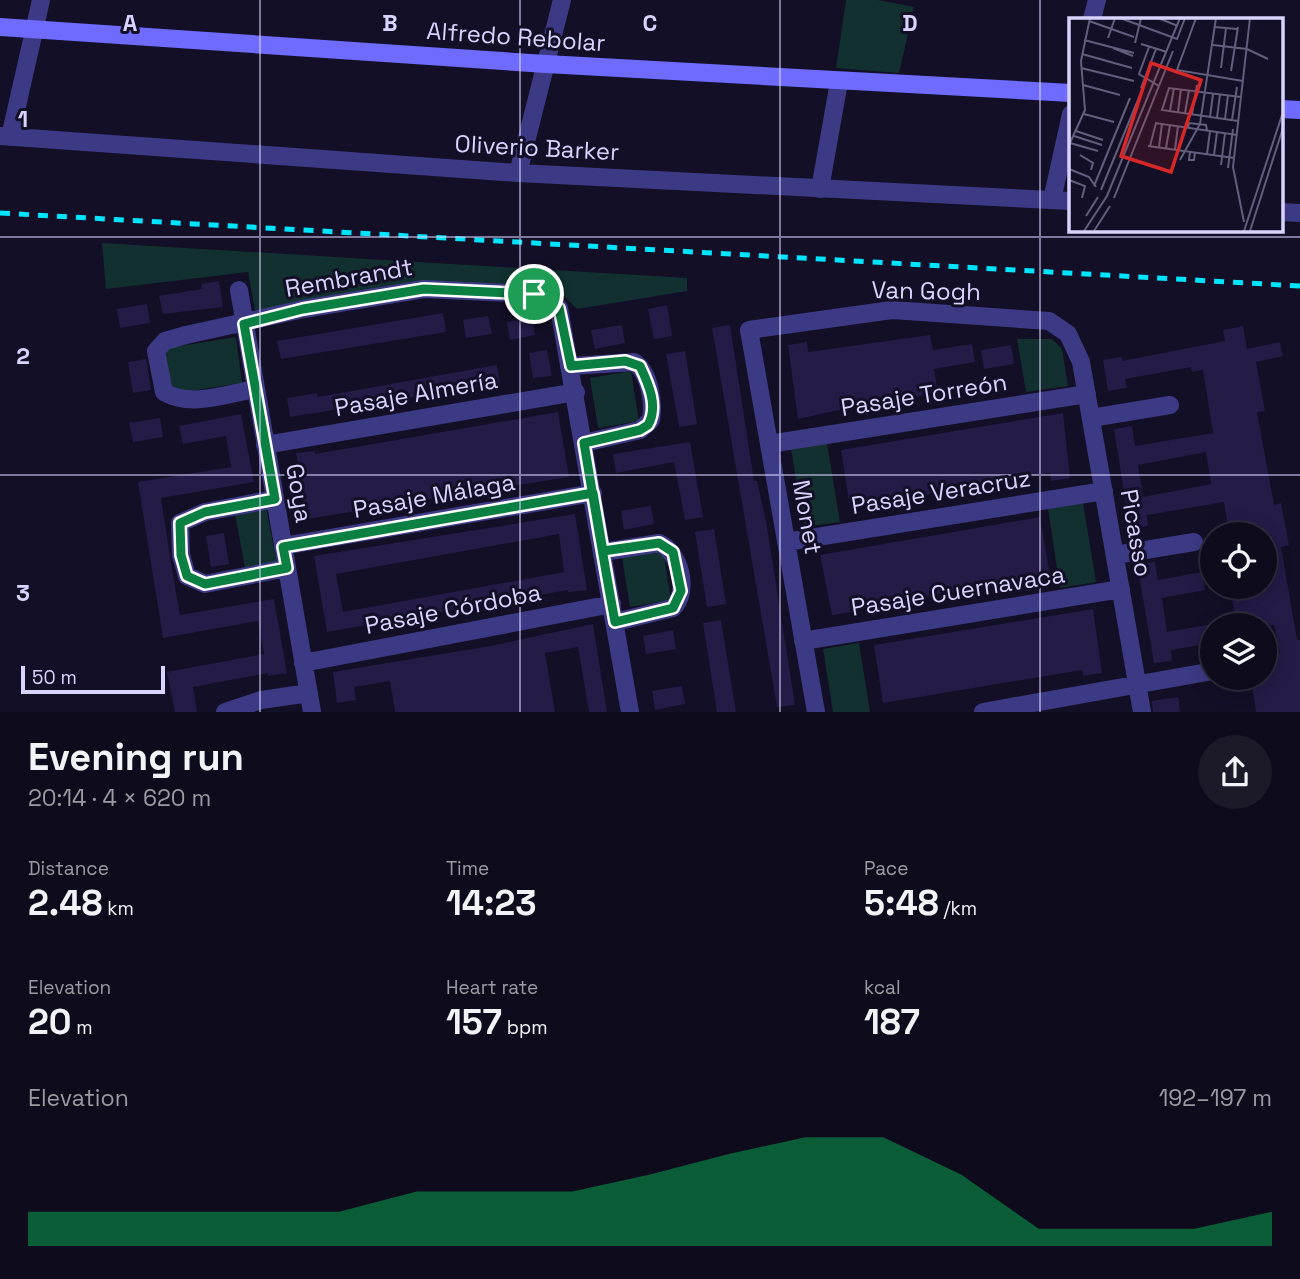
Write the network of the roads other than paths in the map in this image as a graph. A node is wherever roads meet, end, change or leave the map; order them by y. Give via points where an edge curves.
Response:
1 (41, 0) edge
2 (562, 0) edge
3 (1097, 0) edge
4 (1092, 18) edge
5 (0, 27) edge
6 (33, 30) junction
7 (546, 64) junction
8 (839, 82) junction
9 (1069, 93) edge
10 (1282, 109) edge
11 (1300, 110) edge
12 (1069, 123) edge
13 (5, 137) edge
14 (518, 173) junction
15 (820, 189) junction
16 (1052, 200) junction
17 (1069, 201) edge
18 (1282, 212) edge
19 (1300, 213) edge
20 (239, 290) dead end
21 (244, 324) junction
22 (749, 330) joint
23 (1082, 362) joint
24 (571, 366) junction
25 (255, 389) junction
26 (576, 392) junction
27 (1087, 394) junction
28 (1170, 405) dead end
29 (1091, 418) junction
30 (584, 443) junction
31 (769, 444) junction
32 (265, 445) junction
33 (1104, 491) junction
34 (593, 493) junction
35 (275, 499) junction
36 (786, 542) junction
37 (1194, 542) dead end
38 (283, 547) junction
39 (603, 551) junction
40 (1115, 555) junction
41 (287, 568) junction
42 (1121, 589) junction
43 (613, 613) junction
44 (803, 641) junction
45 (303, 663) junction
46 (1200, 673) edge
47 (1137, 685) junction
48 (309, 693) junction
49 (225, 712) edge
50 (312, 712) edge
51 (630, 712) edge
52 (816, 712) edge
53 (983, 712) edge
54 (1142, 712) edge

1 - 6 street
2 - 7 street
3 - 4 street
5 - 6 street, Alfredo Rebolar
6 - 7 street, Alfredo Rebolar
6 - 13 street
7 - 8 street, Alfredo Rebolar
7 - 14 street
8 - 9 street, Alfredo Rebolar
8 - 15 street
10 - 11 street
12 - 16 street
13 - 14 street, Oliverio Barker
14 - 15 street, Oliverio Barker
15 - 16 street, Oliverio Barker
16 - 17 street, Oliverio Barker
18 - 19 street
20 - 21 street, Goya
21 - 24 street, Rembrandt via 424,289 534,294 559,308
21 - 25 street, Goya
21 - 25 street, Rembrandt via 165,341 156,351 164,392 174,397 188,401
22 - 23 street, Van Gogh via 892,310 1049,321 1068,334
22 - 31 street, Monet
23 - 27 street, Picasso
24 - 26 street, Rembrandt
24 - 30 street via 635,362 652,402 651,420 640,430
25 - 32 street, Goya
26 - 30 street, Rembrandt
26 - 32 street, Pasaje Almería
27 - 29 street, Picasso
27 - 31 street, Pasaje Torreón
28 - 29 street
29 - 33 street, Picasso
30 - 34 street, Rembrandt
31 - 36 street, Monet
32 - 35 street, Goya
33 - 36 street, Pasaje Veracruz
33 - 40 street, Picasso
34 - 38 street, Pasaje Málaga
34 - 39 street, Rembrandt
35 - 38 street, Goya
35 - 41 street via 205,512 180,523 181,555 187,576 205,584
36 - 44 street, Monet
37 - 40 street
38 - 41 street, Goya
39 - 43 street, Rembrandt
39 - 43 street, Pasaje Córdoba via 659,543 673,552 679,574 681,591 673,608
40 - 42 street, Picasso
41 - 45 street, Goya
42 - 44 street, Pasaje Cuernavaca
42 - 47 street, Picasso
43 - 45 street, Pasaje Córdoba
43 - 51 street, Rembrandt
44 - 52 street, Monet
45 - 48 street, Goya
46 - 47 street
47 - 53 street
47 - 54 street, Picasso
48 - 49 street via 261,700
48 - 50 street, Goya

